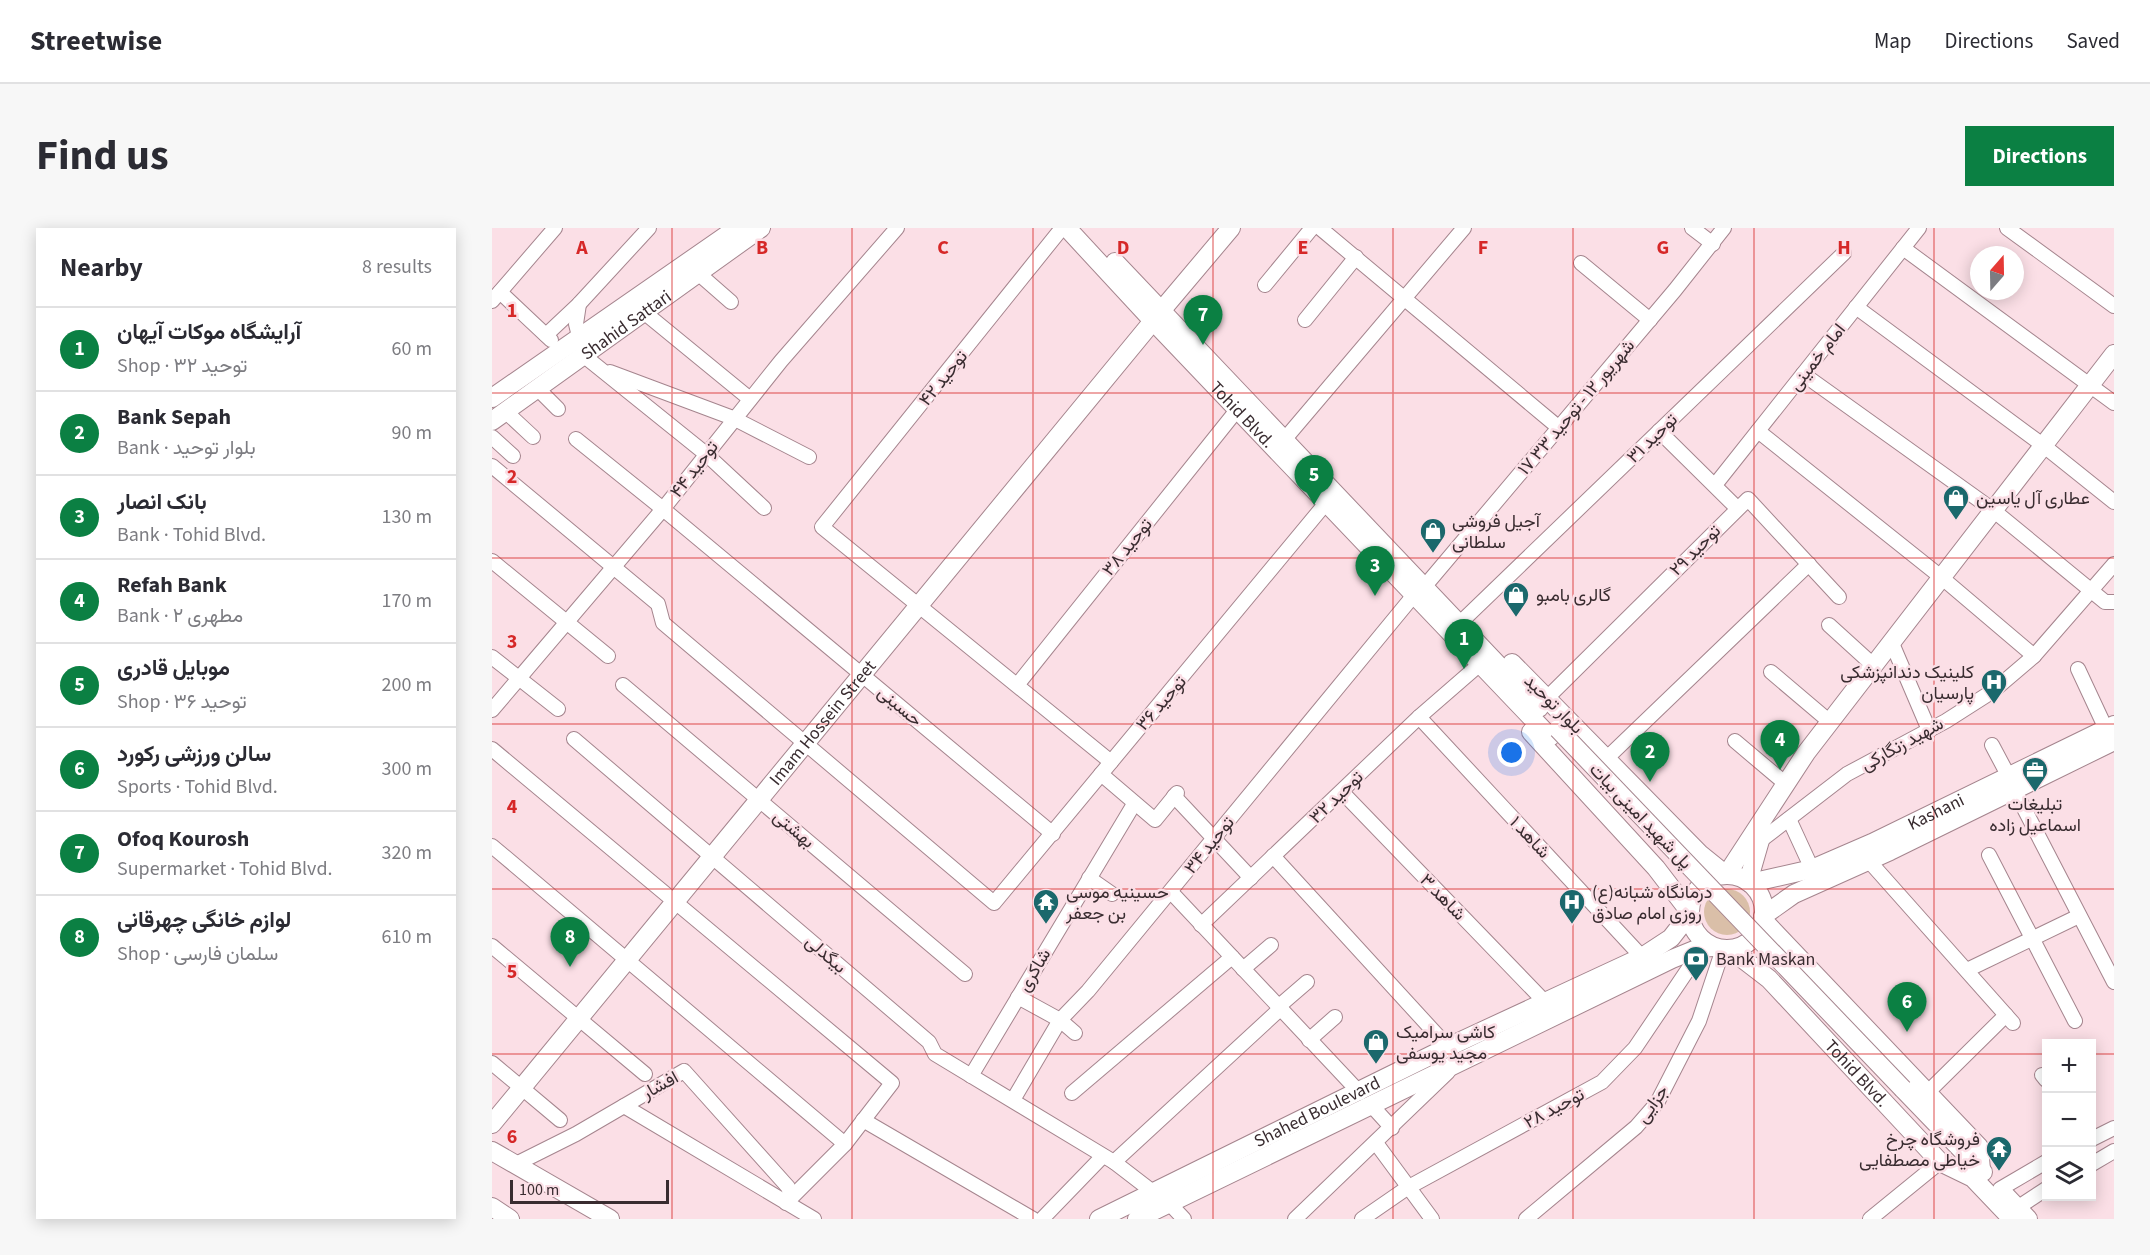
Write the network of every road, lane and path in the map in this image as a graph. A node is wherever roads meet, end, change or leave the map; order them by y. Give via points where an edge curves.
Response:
1 (555, 228) edge
2 (649, 228) edge
3 (737, 228) edge
4 (761, 228) edge
5 (897, 228) edge
6 (1062, 228) edge
7 (1067, 228) edge
8 (1083, 228) edge
9 (1231, 228) edge
10 (1312, 228) edge
11 (1320, 228) edge
12 (1464, 228) edge
13 (1692, 228) edge
14 (1724, 228) edge
15 (1919, 228) edge
16 (2007, 228) edge
17 (1713, 244) junction
18 (1903, 248) junction
19 (1844, 253) dead end
20 (1356, 257) junction
21 (1581, 263) dead end
22 (699, 274) junction
23 (1265, 285) dead end
24 (496, 296) edge
25 (1405, 299) junction
26 (731, 302) dead end
27 (579, 304) junction
28 (2114, 306) edge
29 (1856, 307) junction
30 (645, 313) junction
31 (1157, 316) junction
32 (1305, 320) dead end
33 (1650, 320) junction
34 (546, 335) junction
35 (579, 336) junction
36 (561, 349) junction
37 (2114, 354) edge
38 (590, 361) junction
39 (1803, 374) junction
40 (2091, 385) junction
41 (537, 388) junction
42 (492, 398) edge
43 (750, 399) junction
44 (2114, 404) edge
45 (558, 409) dead end
46 (1237, 410) junction
47 (498, 416) edge
48 (733, 418) junction
49 (1558, 427) junction
50 (1659, 431) junction
51 (1758, 431) junction
52 (492, 437) edge
53 (533, 437) dead end
54 (576, 440) dead end
55 (1284, 440) junction
56 (2044, 446) junction
57 (706, 454) junction
58 (513, 456) dead end
59 (809, 457) dead end
60 (492, 466) edge
61 (1715, 486) junction
62 (1326, 502) junction
63 (2114, 502) edge
64 (764, 508) dead end
65 (1737, 508) junction
66 (663, 509) junction
67 (1993, 510) junction
68 (492, 561) edge
69 (1809, 564) junction
70 (2114, 564) edge
71 (614, 566) junction
72 (1941, 577) junction
73 (1420, 591) junction
74 (2091, 591) junction
75 (1839, 597) dead end
76 (2114, 602) edge
77 (918, 608) junction
78 (565, 621) junction
79 (1460, 623) junction
80 (1829, 625) dead end
81 (1891, 641) junction
82 (608, 656) dead end
83 (2034, 656) junction
84 (492, 657) edge
85 (1475, 658) junction
86 (1873, 664) junction
87 (2078, 669) dead end
88 (1771, 672) dead end
89 (864, 675) junction
90 (520, 679) junction
91 (1018, 684) junction
92 (623, 685) dead end
93 (1548, 697) junction
94 (558, 709) dead end
95 (492, 710) edge
96 (1419, 717) junction
97 (1830, 722) junction
98 (1929, 730) junction
99 (2112, 735) edge
100 (574, 739) dead end
101 (1735, 741) dead end
102 (806, 744) junction
103 (1992, 745) dead end
104 (492, 749) edge
105 (1607, 758) junction
106 (1111, 762) junction
107 (1101, 774) junction
108 (2012, 783) junction
109 (1786, 784) junction
110 (1342, 792) junction
111 (759, 800) junction
112 (1134, 804) junction
113 (1769, 811) junction
114 (1789, 819) junction
115 (1053, 834) junction
116 (1215, 838) junction
117 (1686, 840) junction
118 (1760, 842) junction
119 (492, 846) edge
120 (1989, 855) dead end
121 (1274, 856) junction
122 (712, 857) junction
123 (1869, 861) junction
124 (1656, 868) junction
125 (1812, 869) junction
126 (1791, 874) junction
127 (1727, 875) junction
128 (1089, 878) junction
129 (1251, 878) junction
130 (1749, 882) junction
131 (1171, 892) junction
132 (1798, 892) junction
133 (1112, 894) dead end
134 (675, 900) junction
135 (1689, 913) junction
136 (2079, 916) junction
137 (1763, 918) junction
138 (1201, 925) junction
139 (2031, 939) junction
140 (1271, 945) dead end
141 (492, 946) edge
142 (1716, 948) junction
143 (1669, 951) junction
144 (1795, 955) junction
145 (1232, 957) junction
146 (1641, 957) junction
147 (626, 959) junction
148 (1243, 969) junction
149 (1967, 970) junction
150 (965, 975) dead end
151 (1769, 979) junction
152 (1307, 982) dead end
153 (2114, 982) edge
154 (1018, 997) junction
155 (1545, 1002) junction
156 (1279, 1008) junction
157 (1335, 1017) dead end
158 (579, 1019) junction
159 (1059, 1020) junction
160 (2075, 1021) dead end
161 (1075, 1033) dead end
162 (1309, 1040) junction
163 (1448, 1047) junction
164 (492, 1063) edge
165 (1454, 1066) junction
166 (645, 1074) dead end
167 (971, 1076) junction
168 (523, 1089) junction
169 (1928, 1092) junction
170 (1072, 1093) dead end
171 (1013, 1100) junction
172 (1366, 1100) junction
173 (624, 1106) junction
174 (560, 1120) dead end
175 (863, 1120) junction
176 (492, 1124) edge
177 (1392, 1128) junction
178 (2114, 1128) edge
179 (2096, 1136) edge
180 (1376, 1143) junction
181 (845, 1144) junction
182 (492, 1151) edge
183 (2113, 1153) edge
184 (1108, 1159) junction
185 (1940, 1162) junction
186 (2096, 1162) edge
187 (516, 1164) junction
188 (2042, 1164) edge
189 (1977, 1174) junction
190 (2006, 1184) junction
191 (1407, 1188) junction
192 (1153, 1192) junction
193 (2042, 1193) edge
194 (786, 1203) junction
195 (1170, 1204) junction
196 (492, 1208) edge
197 (2021, 1211) edge
198 (510, 1219) edge
199 (610, 1219) edge
200 (814, 1219) edge
201 (1033, 1219) edge
202 (1042, 1219) edge
203 (1099, 1219) edge
204 (1137, 1219) edge
205 (1184, 1219) edge
206 (1295, 1219) edge
207 (1362, 1219) edge
208 (1432, 1219) edge
209 (1526, 1219) edge
210 (1870, 1219) edge

1 - 24 street
2 - 27 street
3 - 35 main road, Shahid Sattari
4 - 22 main road, Shahid Sattari
5 - 43 street, توحید ۴۴
6 - 77 street, توحید ۴۲ via 822,526
7 - 31 main road, Tohid Blvd.
8 - 31 main road, Tohid Blvd.
9 - 31 main road, Imam Hossein Street
10 - 23 street
11 - 20 street
12 - 25 street
13 - 17 street
14 - 17 street, ۱۷ شهریور ۱۲ - توحید ۳۳
15 - 18 street, امام خمینی
16 - 28 street
17 - 33 street, ۱۷ شهریور ۱۲ - توحید ۳۳
18 - 29 street, امام خمینی
18 - 40 street
19 - 50 street, توحید ۳۱
20 - 25 street
20 - 32 street
21 - 33 street
22 - 26 street
22 - 30 main road, Shahid Sattari
24 - 34 street
25 - 49 street
25 - 55 street
27 - 34 street
27 - 35 street
29 - 39 street, امام خمینی
29 - 56 street
30 - 38 main road, Shahid Sattari
30 - 43 street
31 - 46 main road, Tohid Blvd.
31 - 55 main road, Tohid Blvd.
31 - 77 main road, Imam Hossein Street
33 - 49 street, ۱۷ شهریور ۱۲ - توحید ۳۳
34 - 36 street
35 - 36 main road, Shahid Sattari
36 - 42 main road, Shahid Sattari
37 - 40 main road
38 - 41 main road, Shahid Sattari
38 - 48 street
38 - 57 street
39 - 51 street, امام خمینی
39 - 67 street
40 - 44 street
40 - 56 main road
41 - 45 street
41 - 47 main road, Shahid Sattari
43 - 48 street, توحید ۴۴
46 - 62 main road, Tohid Blvd.
46 - 91 street, توحید ۳۸
47 - 53 street
48 - 57 street, توحید ۴۴
48 - 59 street
49 - 73 street, ۱۷ شهریور ۱۲ - توحید ۳۳
50 - 61 street
50 - 79 street, توحید ۳۱
51 - 61 street, امام خمینی
51 - 72 street
52 - 58 street
54 - 66 street, حسینی
55 - 73 main road, Tohid Blvd.
56 - 63 street
56 - 67 main road
57 - 64 street
57 - 66 street, توحید ۴۴
60 - 71 street
61 - 65 street
62 - 73 main road, Tohid Blvd.
62 - 106 street, توحید ۳۶
65 - 69 street via 1748,499
65 - 93 street, توحید ۲۹
66 - 71 street, توحید ۴۴
66 - 89 street, حسینی
67 - 72 main road
67 - 74 street
68 - 78 street
69 - 75 street
69 - 105 street
70 - 74 street, شهید زنگارکی
71 - 78 street, توحید ۴۴
71 - 102 street via 658,604 663,624
72 - 81 main road
72 - 83 street
73 - 79 main road, Tohid Blvd.
73 - 85 main road, Tohid Blvd.
73 - 116 street, توحید ۳۴
74 - 76 street via 2105,602
74 - 83 street, شهید زنگارکی
77 - 89 main road, Imam Hossein Street
77 - 91 street
78 - 82 street
78 - 90 street, توحید ۴۴
79 - 85 main road, Tohid Blvd.
80 - 86 street
81 - 86 main road
81 - 98 street
83 - 98 street, شهید زنگارکی via 1994,691
84 - 90 street
85 - 93 main road, بلوار توحید via 1498,648
85 - 96 street, توحید ۳۲
85 - 124 main road, Tohid Blvd.
85 - 189 main road, پل شهید امینی بیات, bridge via 1554,733
86 - 97 main road
87 - 99 street
88 - 97 street
89 - 102 main road, Imam Hossein Street
89 - 115 street, حسینی
90 - 94 street
90 - 95 street, توحید ۴۴
91 - 106 street
92 - 111 street, بهشتی
93 - 105 main road, بلوار توحید
96 - 110 street, توحید ۳۲
96 - 146 street, شاهد ۱
97 - 109 main road
98 - 114 street, شهید زنگارکی via 1847,774
99 - 108 main road
100 - 122 street, بیگدلی
101 - 109 street
102 - 111 main road, Imam Hossein Street
102 - 115 street, توحید ۳۶ via 994,903
103 - 108 street
104 - 134 street
105 - 117 main road, بلوار توحید
106 - 107 street, توحید ۳۶
107 - 112 street
107 - 115 street, توحید ۳۶
108 - 123 main road
108 - 125 main road, Kashani
108 - 136 street
109 - 113 main road
110 - 121 street, توحید ۳۲
110 - 155 street, شاهد ۳
111 - 122 main road, Imam Hossein Street
111 - 150 street, بهشتی
112 - 116 street via 1155,820 1176,794
112 - 128 street, شاکری
113 - 118 main road
113 - 127 main road
114 - 118 street, شهید زنگارکی
114 - 125 street
116 - 129 street
116 - 131 street, توحید ۳۴
117 - 124 main road via 1686,853 1680,861
117 - 127 main road, بلوار توحید
118 - 130 main road
119 - 147 street
120 - 139 street
121 - 129 street, توحید ۳۲
121 - 163 street
122 - 134 main road, Imam Hossein Street
122 - 167 street, بیگدلی via 929,1042 935,1054
123 - 132 main road
123 - 149 street
124 - 135 main road, Tohid Blvd.
125 - 126 main road, Kashani
126 - 130 main road, Kashani
126 - 132 main road via 1785,885
127 - 130 main road
127 - 135 main road via 1701,885
128 - 133 street
128 - 154 street, شاکری
129 - 138 street, توحید ۳۲
130 - 137 main road via 1760,896
131 - 138 street
131 - 159 street, توحید ۳۴
132 - 137 main road
134 - 147 main road, Imam Hossein Street
134 - 175 street via 892,1083
135 - 142 main road via 1695,931
135 - 143 main road, Shahed Boulevard
136 - 139 street
136 - 153 street
137 - 142 main road via 1755,936 1739,947
137 - 144 main road, Tohid Blvd.
138 - 145 street
139 - 149 street
139 - 160 street
140 - 148 street
141 - 158 street
142 - 143 main road, Shahed Boulevard
142 - 151 main road, Tohid Blvd.
142 - 191 street, توحید ۲۸ via 1689,968 1635,1048 1602,1082
142 - 209 street, جزایی via 1699,1020 1657,1103 1636,1127
143 - 146 main road, Shahed Boulevard
143 - 165 main road, Shahed Boulevard
144 - 151 main road via 1775,959 1770,964
144 - 169 main road, Tohid Blvd.
145 - 148 street
145 - 170 street
146 - 155 main road, Shahed Boulevard
147 - 158 main road, Imam Hossein Street
147 - 181 street
148 - 156 street
149 - 169 street via 2009,1019
151 - 185 main road, Tohid Blvd.
152 - 156 street
154 - 159 street
154 - 167 street, شاکری
155 - 163 main road, Shahed Boulevard
156 - 162 street
156 - 184 street
157 - 162 street
158 - 166 street
158 - 168 main road, Imam Hossein Street
159 - 161 street
159 - 171 street, توحید ۳۴
162 - 172 street
163 - 172 main road, Shahed Boulevard
164 - 168 street
165 - 172 main road, Shahed Boulevard
165 - 177 street
167 - 171 street, بیگدلی
168 - 174 street
168 - 176 main road, Imam Hossein Street
169 - 189 main road, Tohid Blvd. via 1979,1147
171 - 184 street, بیگدلی
172 - 177 street
172 - 192 main road, Shahed Boulevard
172 - 195 main road, Shahed Boulevard
173 - 187 street, افشار
173 - 194 street
173 - 194 street, افشار via 682,1072 687,1073 788,1187
175 - 181 street
175 - 201 street
177 - 180 street
178 - 179 street
180 - 191 street
180 - 206 street
181 - 194 street
182 - 187 main road
183 - 186 street
184 - 192 street, بیگدلی
184 - 202 street
185 - 189 main road, Tohid Blvd.
185 - 210 street
187 - 199 main road
188 - 190 street
189 - 190 main road, Tohid Blvd.
189 - 197 main road, Tohid Blvd.
190 - 197 main road, Tohid Blvd.
191 - 207 street, توحید ۲۸
191 - 208 street
192 - 203 main road, Shahed Boulevard
193 - 197 street
194 - 200 street
195 - 204 main road, Shahed Boulevard
195 - 205 street
196 - 198 main road

